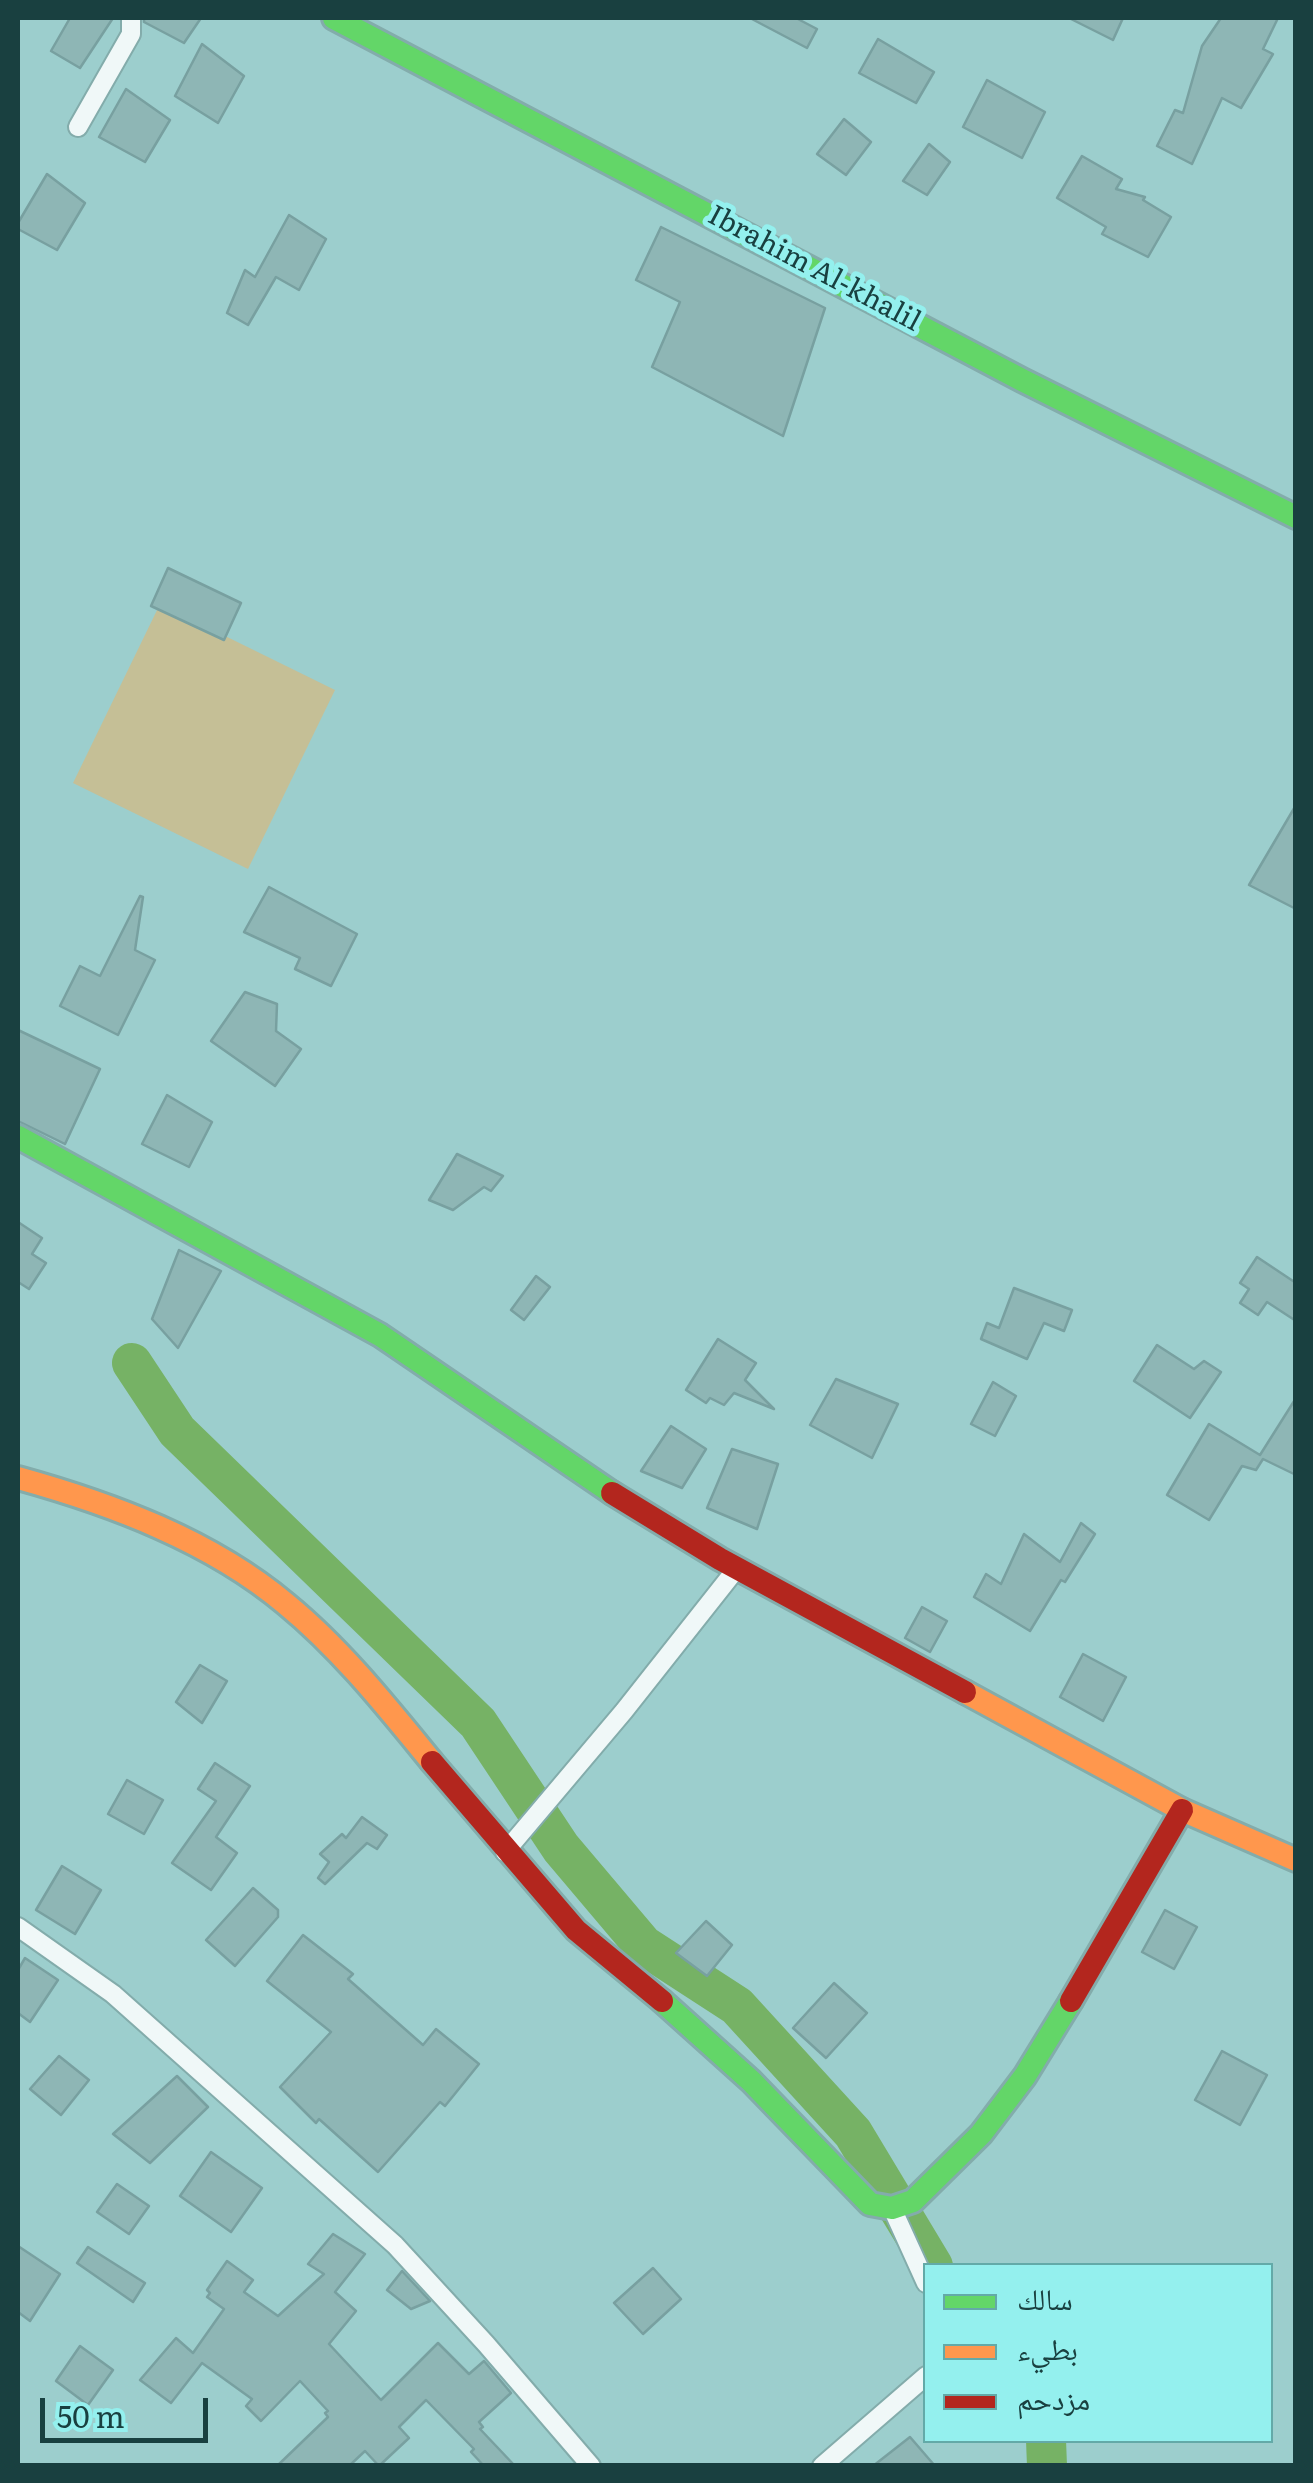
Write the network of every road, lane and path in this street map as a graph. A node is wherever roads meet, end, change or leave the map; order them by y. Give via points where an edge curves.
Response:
1 (131, 18) edge
2 (334, 18) edge
3 (78, 126) dead end
4 (1296, 517) edge
5 (18, 1137) edge
6 (18, 1478) edge
7 (737, 1568) junction
8 (1182, 1810) junction
9 (505, 1852) junction
10 (1290, 1853) edge
11 (18, 1926) edge
12 (892, 2208) junction
13 (923, 2276) edge
14 (923, 2379) edge
15 (591, 2466) edge
16 (822, 2466) edge

1 - 3 street via 131,34
2 - 4 street, Ibrahim Al-khalil
5 - 7 street via 380,1335 577,1472
6 - 9 street via 69,1490 162,1532 241,1570 285,1603 420,1746
7 - 8 street
7 - 9 street
8 - 10 street
8 - 12 street via 1025,2076 982,2134 913,2201
9 - 12 street via 581,1936 770,2096 870,2204
11 - 15 street via 113,1994 394,2245
12 - 13 street
14 - 16 street

